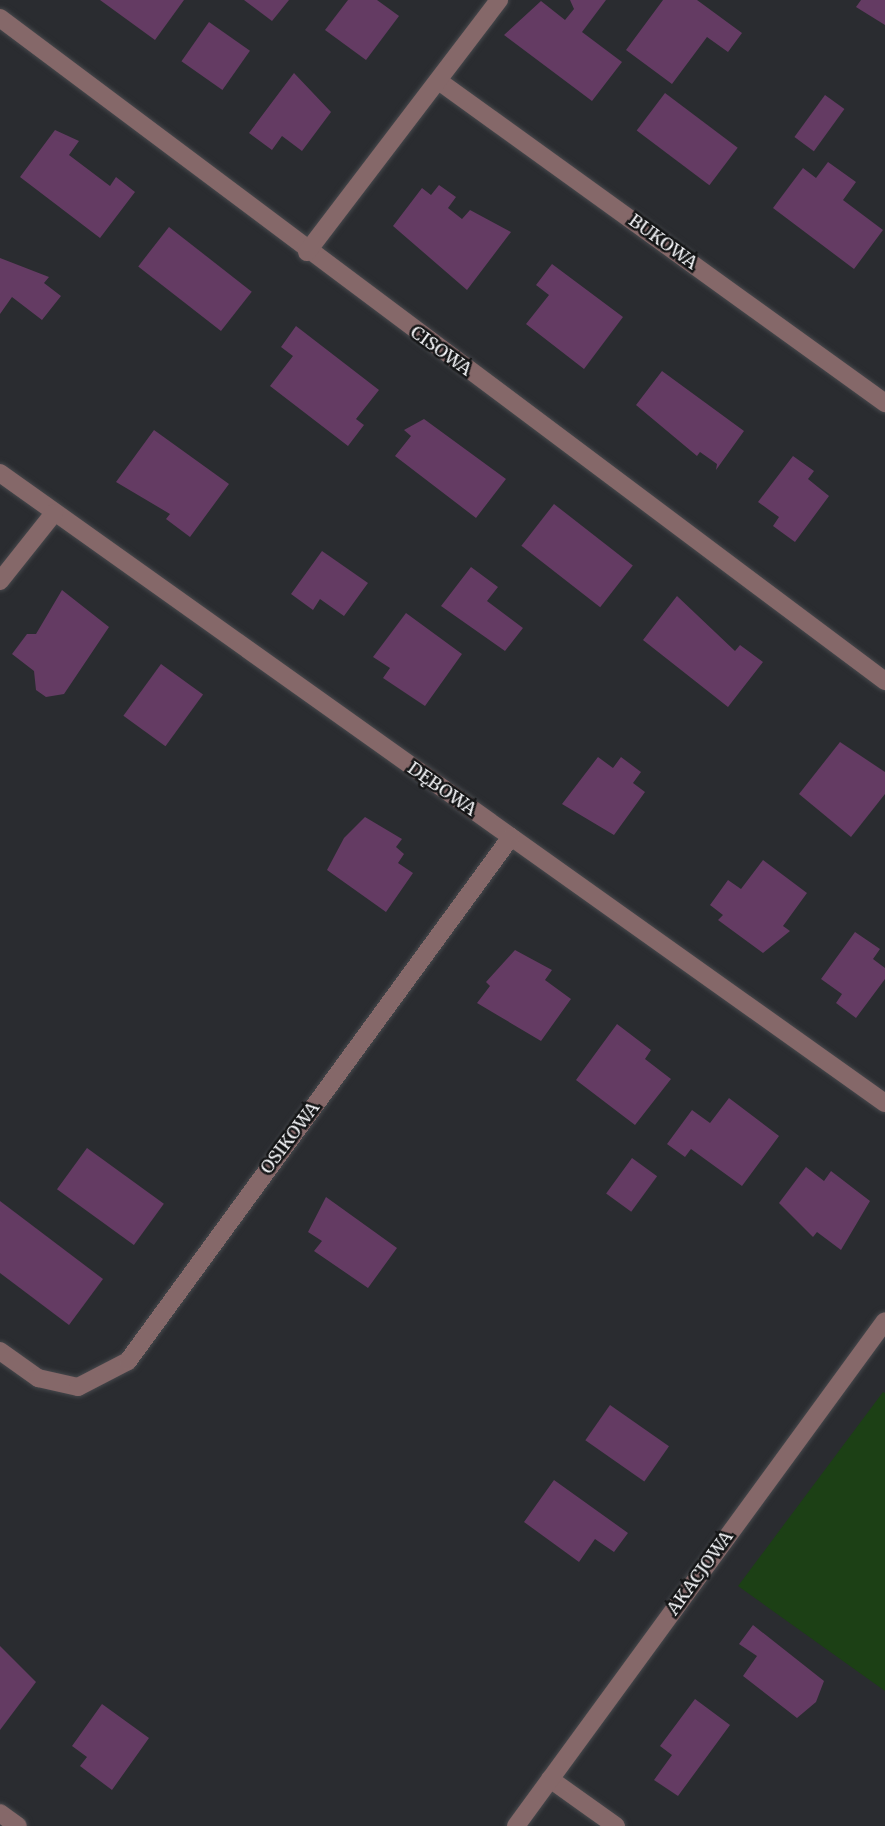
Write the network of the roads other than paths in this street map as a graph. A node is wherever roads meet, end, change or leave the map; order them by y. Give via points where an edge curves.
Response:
1 (499, 0) edge
2 (0, 18) edge
3 (440, 82) junction
4 (307, 252) junction
5 (885, 402) edge
6 (0, 473) edge
7 (54, 513) junction
8 (0, 581) edge
9 (885, 681) edge
10 (510, 837) junction
11 (885, 1103) edge
12 (885, 1321) edge
13 (0, 1351) edge
14 (550, 1779) junction
15 (0, 1812) edge
16 (18, 1826) edge
17 (516, 1826) edge
18 (615, 1826) edge

1 - 3 street
2 - 4 street, CISOWA
3 - 4 street
3 - 5 street, BUKOWA
4 - 9 street, CISOWA
6 - 7 street, DĘBOWA
7 - 8 street
7 - 10 street, DĘBOWA
10 - 11 street, DĘBOWA
10 - 13 street, OSIKOWA via 128,1361 78,1387 38,1378
12 - 14 street, AKACJOWA
14 - 17 street, AKACJOWA
14 - 18 street
15 - 16 street

